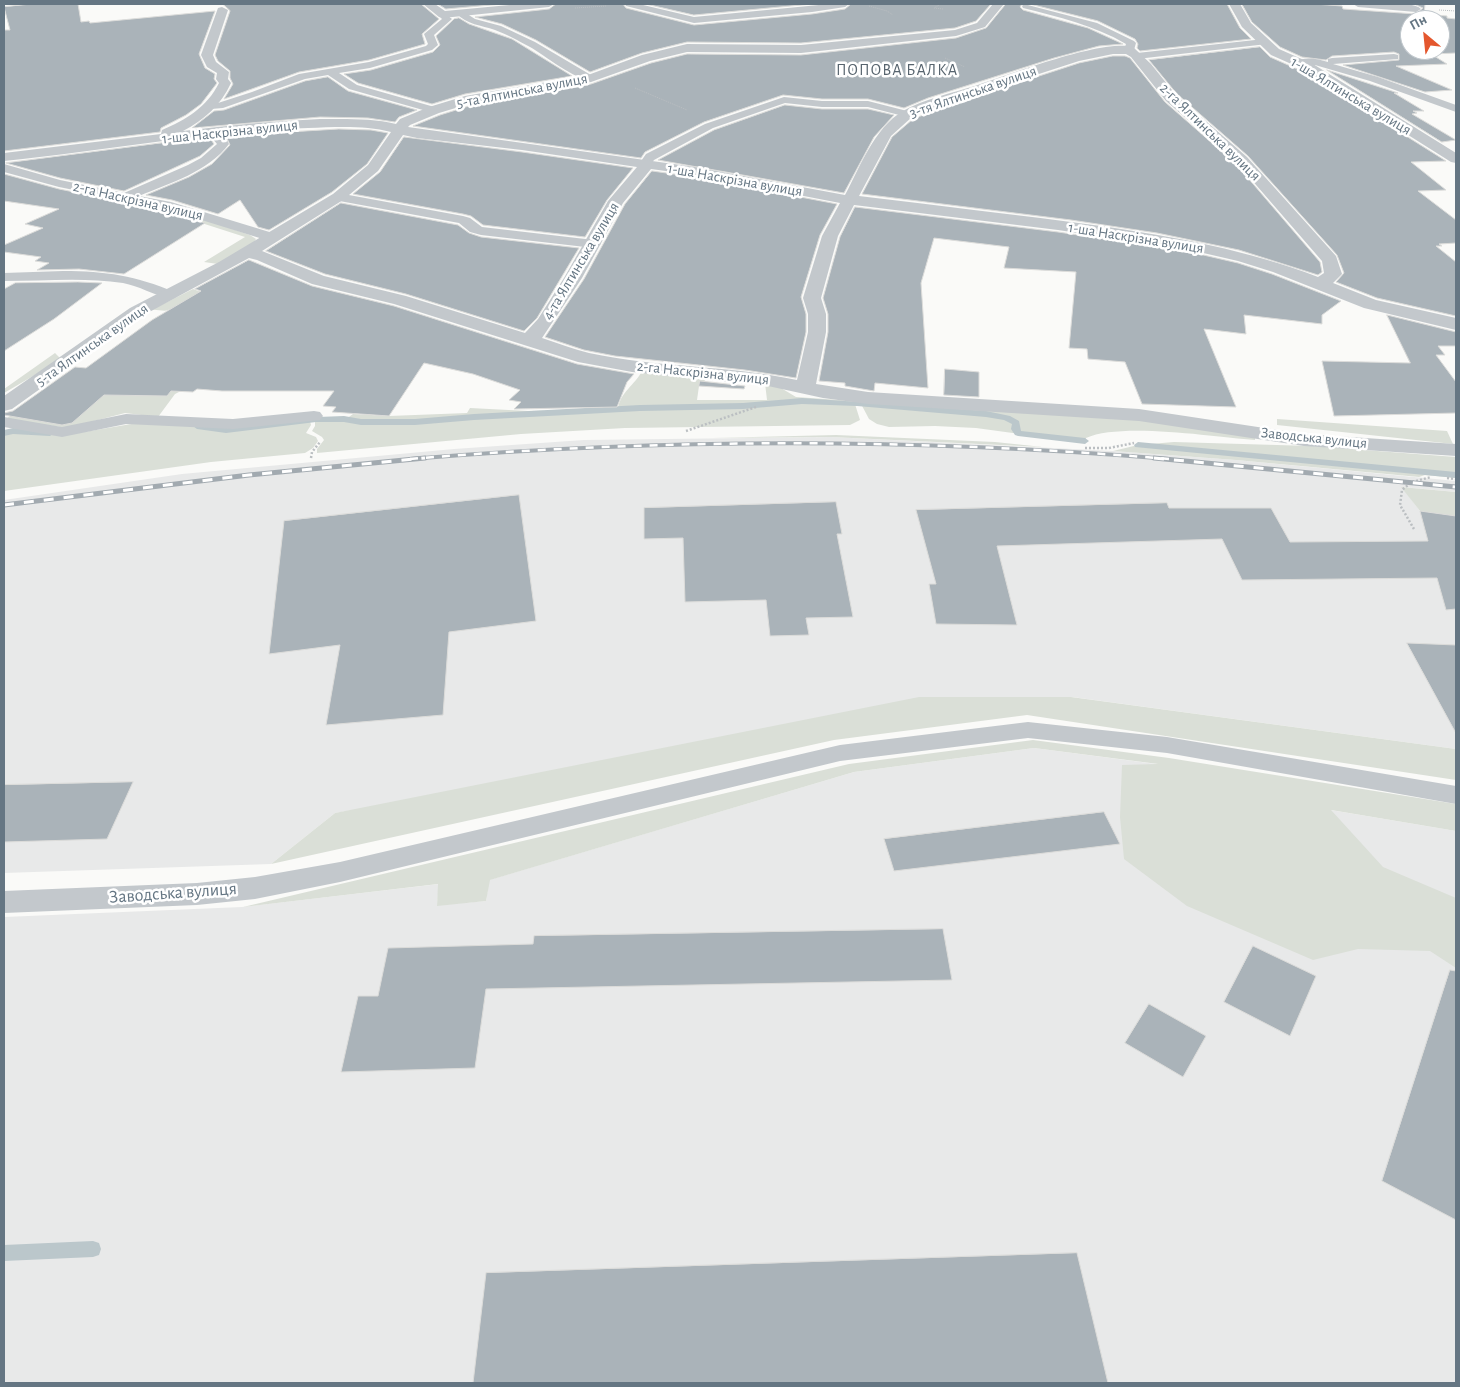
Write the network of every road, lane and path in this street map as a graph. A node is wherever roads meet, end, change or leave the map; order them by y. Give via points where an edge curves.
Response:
1 (428, 4) edge
2 (549, 4) edge
3 (629, 4) edge
4 (845, 4) edge
5 (862, 4) edge
6 (999, 4) edge
7 (1234, 4) edge
8 (1358, 4) edge
9 (1026, 6) dead end
10 (1416, 9) dead end
11 (222, 10) dead end
12 (461, 13) junction
13 (443, 15) junction
14 (894, 19) dead end
15 (1264, 42) junction
16 (1133, 53) junction
17 (1394, 57) dead end
18 (1301, 62) junction
19 (1316, 62) junction
20 (330, 72) junction
21 (591, 78) junction
22 (650, 94) dead end
23 (211, 106) junction
24 (1456, 109) edge
25 (434, 110) junction
26 (907, 114) junction
27 (716, 123) junction
28 (400, 130) junction
29 (213, 132) junction
30 (134, 141) junction
31 (4, 157) edge
32 (1455, 157) edge
33 (645, 164) junction
34 (4, 168) edge
35 (127, 196) junction
36 (338, 197) junction
37 (850, 200) junction
38 (271, 237) junction
39 (594, 244) junction
40 (247, 253) junction
41 (4, 277) edge
42 (1322, 284) junction
43 (170, 294) junction
44 (1456, 324) edge
45 (528, 340) junction
46 (802, 387) junction
47 (4, 410) edge
48 (314, 416) dead end
49 (1173, 419) joint
50 (686, 431) dead end
51 (1456, 450) edge
52 (1456, 479) edge
53 (1414, 529) dead end
54 (1456, 795) edge
55 (4, 902) edge

1 - 13 street
2 - 12 street
3 - 4 lane via 694,20
5 - 14 path via 887,11
6 - 21 street, 5-та Ялтинська вулиця via 981,25 956,32 801,49 693,47 670,51
7 - 15 street, 1-ша Ялтинська вулиця via 1246,24
8 - 10 street
9 - 16 lane, 2-га Ялтинська вулиця via 1116,36 1131,43
11 - 23 street via 207,55 211,64 223,72 225,83
12 - 13 street
12 - 21 lane via 472,21 498,28 532,44
13 - 20 lane via 447,18 429,34 432,47 370,65
15 - 16 lane
15 - 18 street, 1-ша Ялтинська вулиця via 1276,53
16 - 26 street, 3-тя Ялтинська вулиця via 1107,51 1064,61
16 - 42 street, 2-га Ялтинська вулиця via 1171,98 1242,160 1328,257 1333,274
17 - 19 lane
18 - 19 lane
18 - 32 street, 1-ша Ялтинська вулиця
19 - 24 lane
20 - 23 lane via 300,77 256,94
20 - 25 lane via 353,87
21 - 25 street, 5-та Ялтинська вулиця via 470,99
22 - 27 path
23 - 30 street via 168,132
25 - 28 street, 5-та Ялтинська вулиця via 406,122
26 - 27 lane, 4-та Ялтинська вулиця via 868,104 786,100
26 - 37 street, 3-тя Ялтинська вулиця via 879,142
27 - 33 lane, 4-та Ялтинська вулиця via 650,157
28 - 29 street, 1-ша Наскрізна вулиця via 382,125 332,123 271,124
28 - 33 street, 1-ша Наскрізна вулиця
28 - 36 street, 5-та Ялтинська вулиця via 373,168
29 - 30 street, 1-ша Наскрізна вулиця
29 - 35 lane via 223,144 214,154
30 - 31 street, 1-ша Наскрізна вулиця
33 - 37 street, 1-ша Наскрізна вулиця
33 - 39 street, 4-та Ялтинська вулиця via 643,171 616,201
34 - 35 lane, 2-га Наскрізна вулиця
35 - 38 lane, 2-га Наскрізна вулиця
36 - 38 street, 5-та Ялтинська вулиця
36 - 39 lane via 463,220 482,231
37 - 42 street, 1-ша Наскрізна вулиця via 1186,244 1243,257
37 - 46 street, 3-тя Ялтинська вулиця via 830,236 815,282 812,298 817,314 817,332
38 - 40 street, 5-та Ялтинська вулиця
39 - 45 street, 4-та Ялтинська вулиця via 545,322
40 - 43 street, 5-та Ялтинська вулиця
40 - 45 street, 2-га Наскрізна вулиця via 329,284 400,300
41 - 43 lane via 114,278
42 - 44 street, 1-ша Наскрізна вулиця via 1370,304
43 - 47 street, 5-та Ялтинська вулиця via 136,312
45 - 46 street, 2-га Наскрізна вулиця via 606,362 768,380
46 - 49 street, 2-га Наскрізна вулиця via 877,398
46 - 50 path via 783,400 712,420
47 - 48 lane via 62,432 126,419 233,424
49 - 51 street, Заводська вулиця via 1304,440
52 - 53 path via 1429,477 1412,482 1402,490 1400,506
54 - 55 lane, Заводська вулиця via 1167,746 1028,730 840,753 340,872 255,888 197,894

